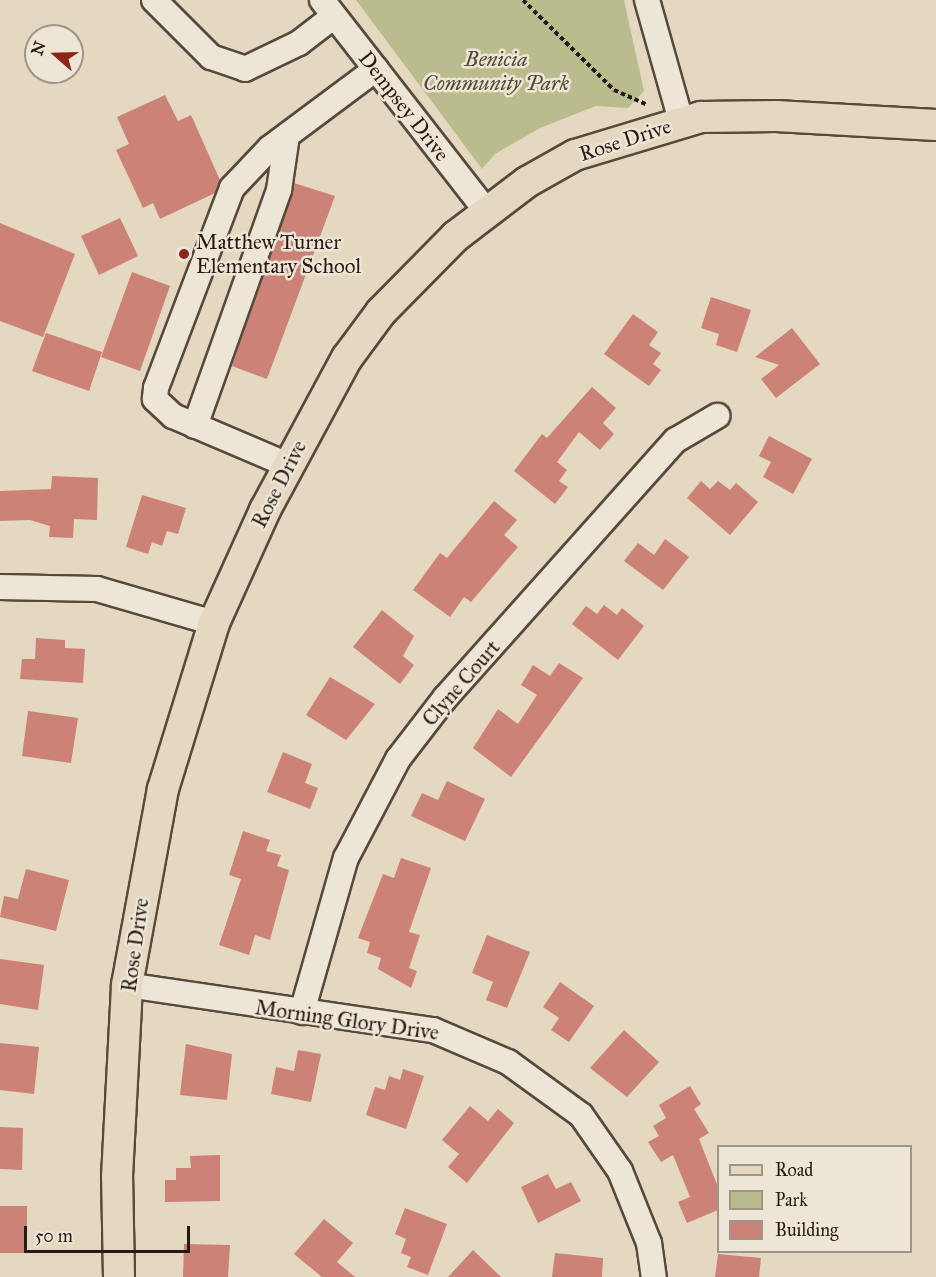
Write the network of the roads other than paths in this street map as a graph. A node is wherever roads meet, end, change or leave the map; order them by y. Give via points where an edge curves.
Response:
1 (154, 0) edge
2 (647, 0) edge
3 (328, 8) edge
4 (376, 69) junction
5 (681, 121) junction
6 (936, 125) edge
7 (287, 136) junction
8 (486, 212) junction
9 (717, 416) dead end
10 (195, 426) junction
11 (288, 465) junction
12 (0, 587) edge
13 (214, 623) junction
14 (127, 985) junction
15 (302, 1012) junction
16 (118, 1277) edge
17 (654, 1277) edge

1 - 3 street via 211,57 245,69 299,43
2 - 5 street
3 - 4 street, Dempsey Drive
4 - 7 street
4 - 8 street, Dempsey Drive
5 - 6 main road, Rose Drive via 776,116
5 - 8 main road, Rose Drive via 575,154
7 - 10 street via 279,190
7 - 10 street via 232,188 156,388 162,409
8 - 11 main road, Rose Drive via 418,270 381,312 347,358
9 - 15 street, Clyne Court via 676,440 445,698 398,759 373,796 345,858
10 - 11 street
11 - 13 main road, Rose Drive
12 - 13 street via 97,589
13 - 14 main road, Rose Drive via 164,789
14 - 15 street, Morning Glory Drive
14 - 16 main road, Rose Drive via 117,1176
15 - 17 street, Morning Glory Drive via 451,1036 508,1062 554,1093 581,1115 620,1171 649,1244

